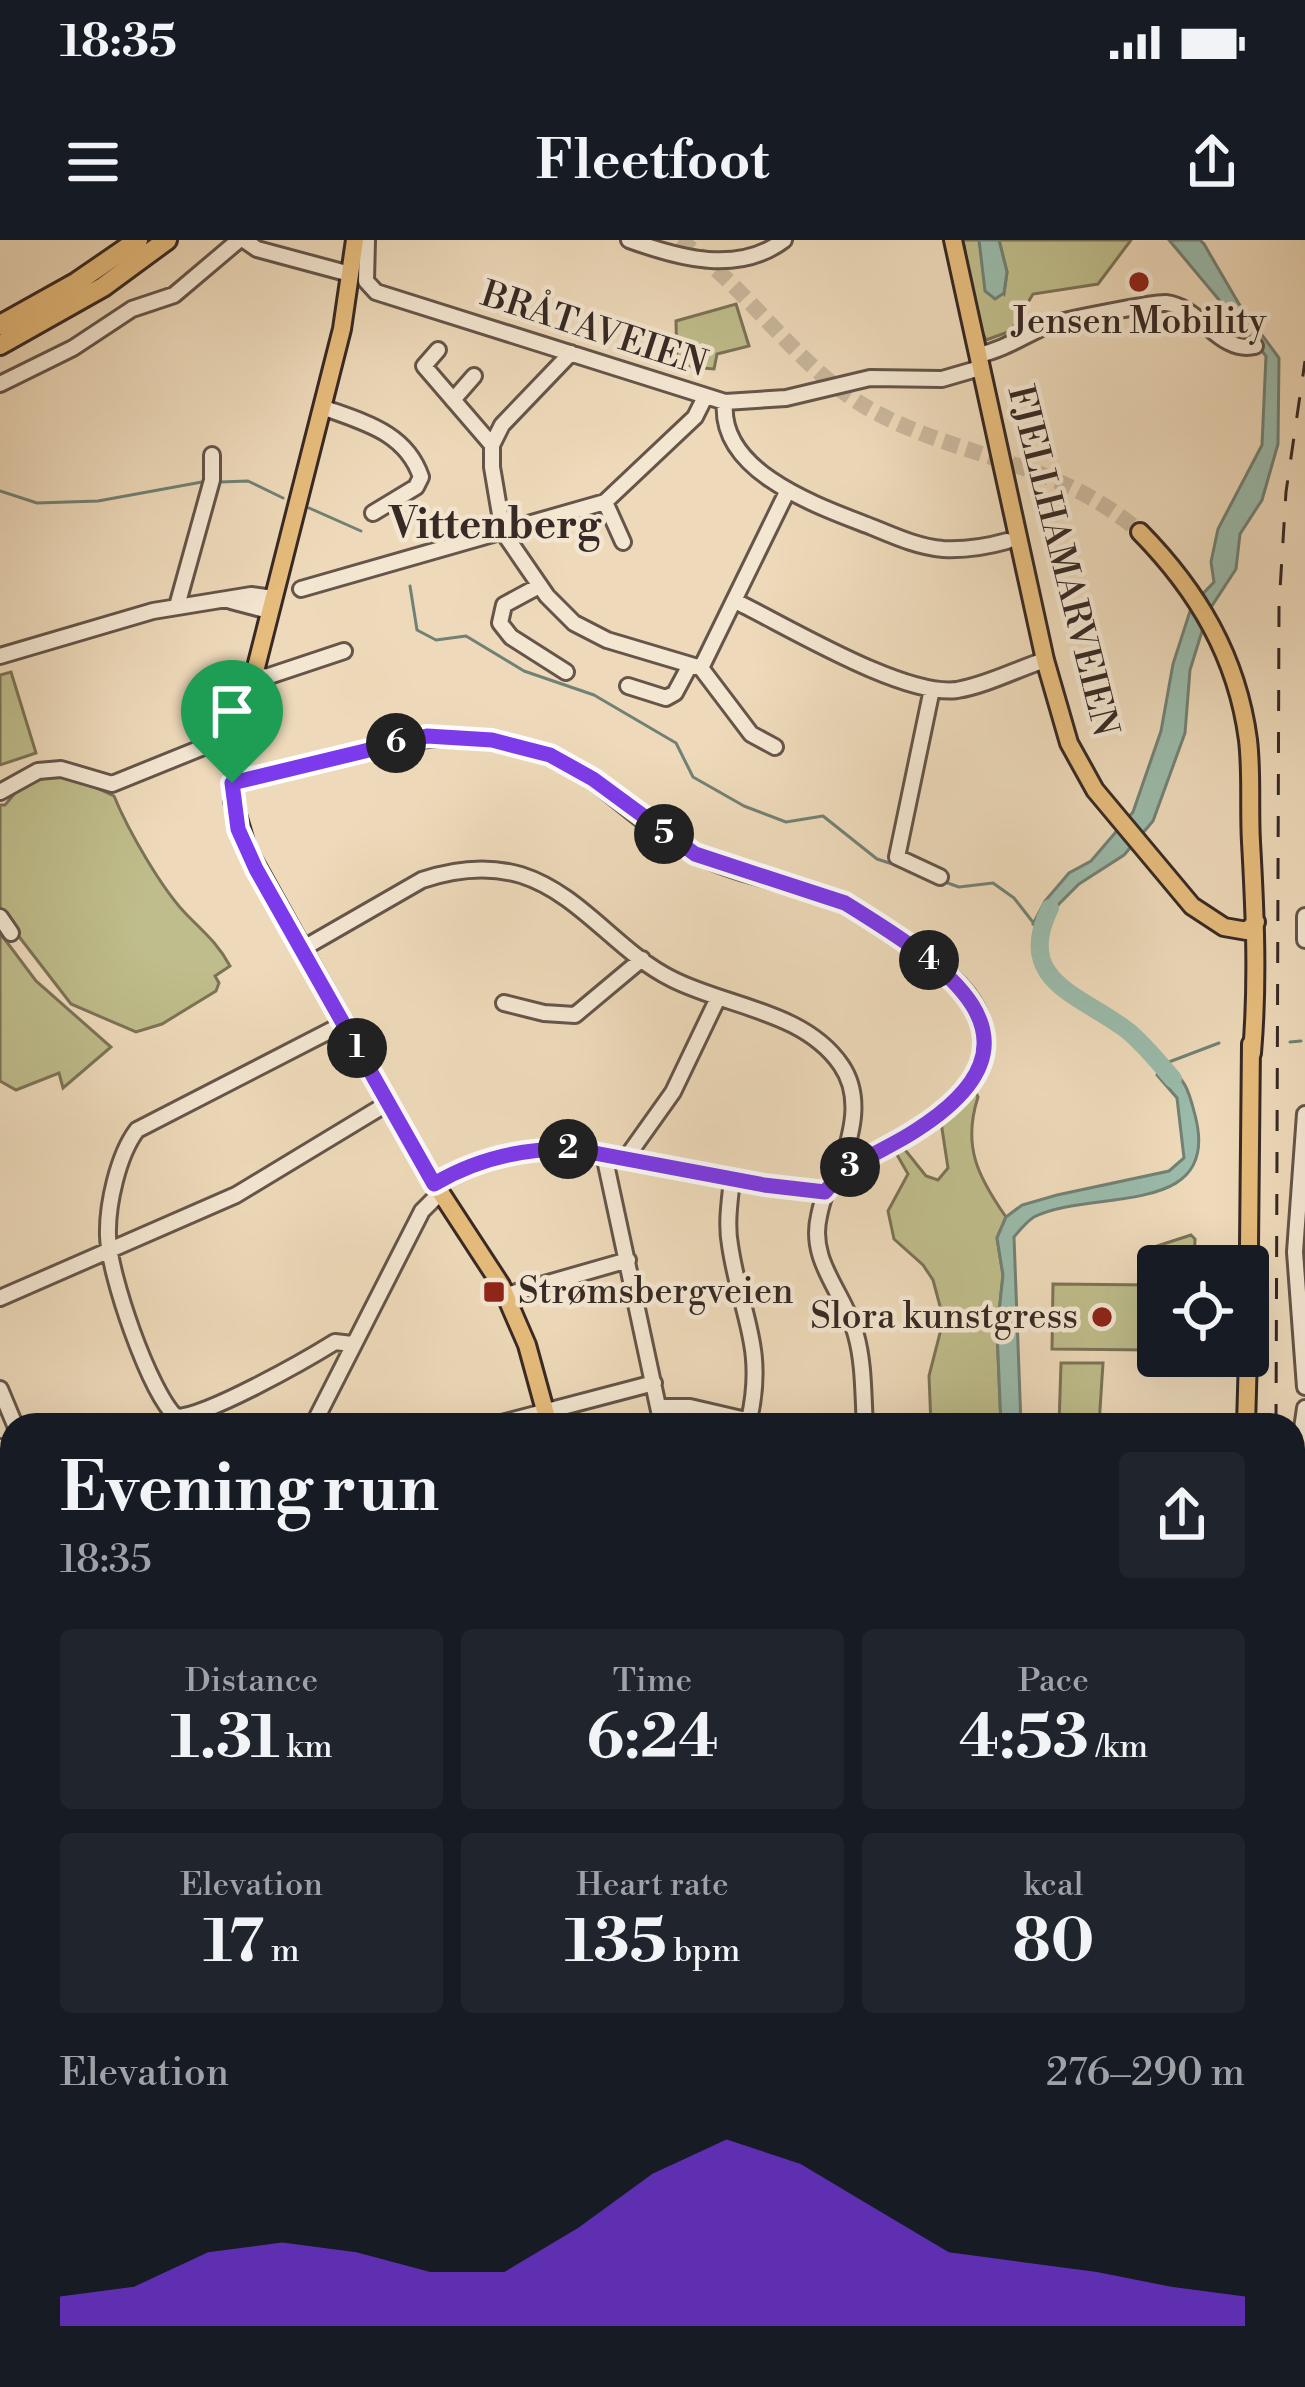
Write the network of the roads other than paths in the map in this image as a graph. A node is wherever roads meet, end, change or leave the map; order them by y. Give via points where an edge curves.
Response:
1 (138, 240) edge
2 (166, 240) edge
3 (241, 240) edge
4 (355, 240) edge
5 (367, 240) edge
6 (629, 240) edge
7 (784, 240) edge
8 (953, 240) edge
9 (350, 274) junction
10 (0, 325) edge
11 (0, 345) edge
12 (1255, 346) dead end
13 (439, 350) dead end
14 (571, 352) junction
15 (979, 362) junction
16 (474, 376) dead end
17 (0, 384) edge
18 (705, 397) junction
19 (453, 400) junction
20 (725, 402) junction
21 (322, 407) junction
22 (492, 446) junction
23 (212, 455) dead end
24 (787, 492) junction
25 (605, 502) junction
26 (373, 513) dead end
27 (503, 532) junction
28 (1140, 532) tunnel mouth
29 (1007, 541) dead end
30 (623, 542) dead end
31 (539, 586) junction
32 (302, 589) dead end
33 (735, 601) junction
34 (271, 604) junction
35 (177, 606) junction
36 (344, 651) dead end
37 (0, 656) edge
38 (1045, 660) junction
39 (696, 667) junction
40 (566, 672) dead end
41 (252, 677) junction
42 (628, 686) dead end
43 (932, 689) junction
44 (236, 746) junction
45 (776, 746) dead end
46 (232, 783) junction
47 (0, 792) edge
48 (940, 877) dead end
49 (1305, 916) edge
50 (0, 917) edge
51 (1250, 922) junction
52 (11, 932) dead end
53 (1305, 940) edge
54 (302, 949) junction
55 (642, 958) junction
56 (718, 998) junction
57 (503, 1003) dead end
58 (344, 1024) junction
59 (388, 1103) junction
60 (1305, 1114) edge
61 (604, 1155) junction
62 (626, 1158) junction
63 (840, 1172) junction
64 (732, 1179) junction
65 (437, 1189) junction
66 (825, 1192) junction
67 (1249, 1245) edge
68 (109, 1251) junction
69 (628, 1260) junction
70 (506, 1295) junction
71 (0, 1298) edge
72 (352, 1344) junction
73 (1247, 1377) edge
74 (654, 1383) junction
75 (1305, 1387) edge
76 (661, 1407) junction
77 (173, 1413) edge
78 (193, 1413) edge
79 (319, 1413) edge
80 (546, 1413) edge
81 (562, 1413) edge
82 (661, 1413) edge
83 (718, 1413) edge
84 (750, 1413) edge
85 (864, 1413) edge
86 (1246, 1413) edge

1 - 10 highway
2 - 11 highway via 103,287
3 - 9 street
3 - 17 street via 175,295 132,309
4 - 9 main road
5 - 14 street, BRÅTAVEIEN via 366,281 376,292
6 - 7 street via 708,261 748,259
8 - 15 main road, FJELLHAMARVEIEN
9 - 21 main road
12 - 15 street via 1235,346 1183,307 1160,302 1051,323
13 - 19 street via 424,366
14 - 18 street, BRÅTAVEIEN
14 - 22 street
15 - 20 street via 942,379 870,378 786,398
15 - 38 main road, FJELLHAMARVEIEN
16 - 19 street
18 - 20 street, BRÅTAVEIEN
18 - 25 street
19 - 22 street
20 - 24 street, BRÅTAVEIEN via 746,457
21 - 26 street via 399,440 418,466 416,487
21 - 34 main road
22 - 27 street
23 - 35 street
24 - 29 street, BRÅTAVEIEN via 916,544
24 - 33 street
25 - 27 street
25 - 30 street
27 - 31 street
27 - 32 street
28 - 51 main road via 1197,597 1235,681 1250,764
31 - 39 street via 581,628
31 - 40 street via 504,605 500,622
33 - 39 street
33 - 43 street
34 - 35 street via 250,595
34 - 41 main road
35 - 37 street
36 - 41 street
38 - 43 street via 962,689
38 - 51 main road, FJELLHAMARVEIEN via 1069,743 1114,814 1192,906 1223,927
39 - 42 street via 666,698
39 - 45 street via 751,734
41 - 44 main road
43 - 48 street via 897,857
44 - 46 main road
44 - 47 street via 206,746 112,784 61,769 38,771
46 - 54 main road via 242,839
46 - 63 street via 427,736 516,745 576,767 695,854 866,916 958,984 977,1011 986,1047 972,1080 941,1114
49 - 53 street
50 - 52 street
51 - 67 main road
54 - 55 street via 422,880 477,868 540,882
54 - 58 main road
55 - 56 street
55 - 57 street via 575,1015
56 - 62 street via 673,1092
56 - 63 street via 809,1034 842,1065 854,1111
58 - 59 main road
58 - 68 street via 136,1130 110,1211
59 - 65 main road
59 - 68 street via 236,1195
60 - 75 street via 1295,1252
61 - 62 street
61 - 65 street via 519,1153 486,1160
61 - 69 street
62 - 64 street
63 - 66 street
64 - 66 street
64 - 84 street via 730,1246 758,1375
65 - 70 main road
65 - 72 street
66 - 85 street via 817,1247 856,1332
68 - 71 street
68 - 77 street via 144,1359
69 - 70 street
69 - 74 street
70 - 80 main road
72 - 78 street via 335,1342
72 - 79 street
73 - 86 main road
74 - 76 street
74 - 81 street
76 - 82 street
76 - 83 street

